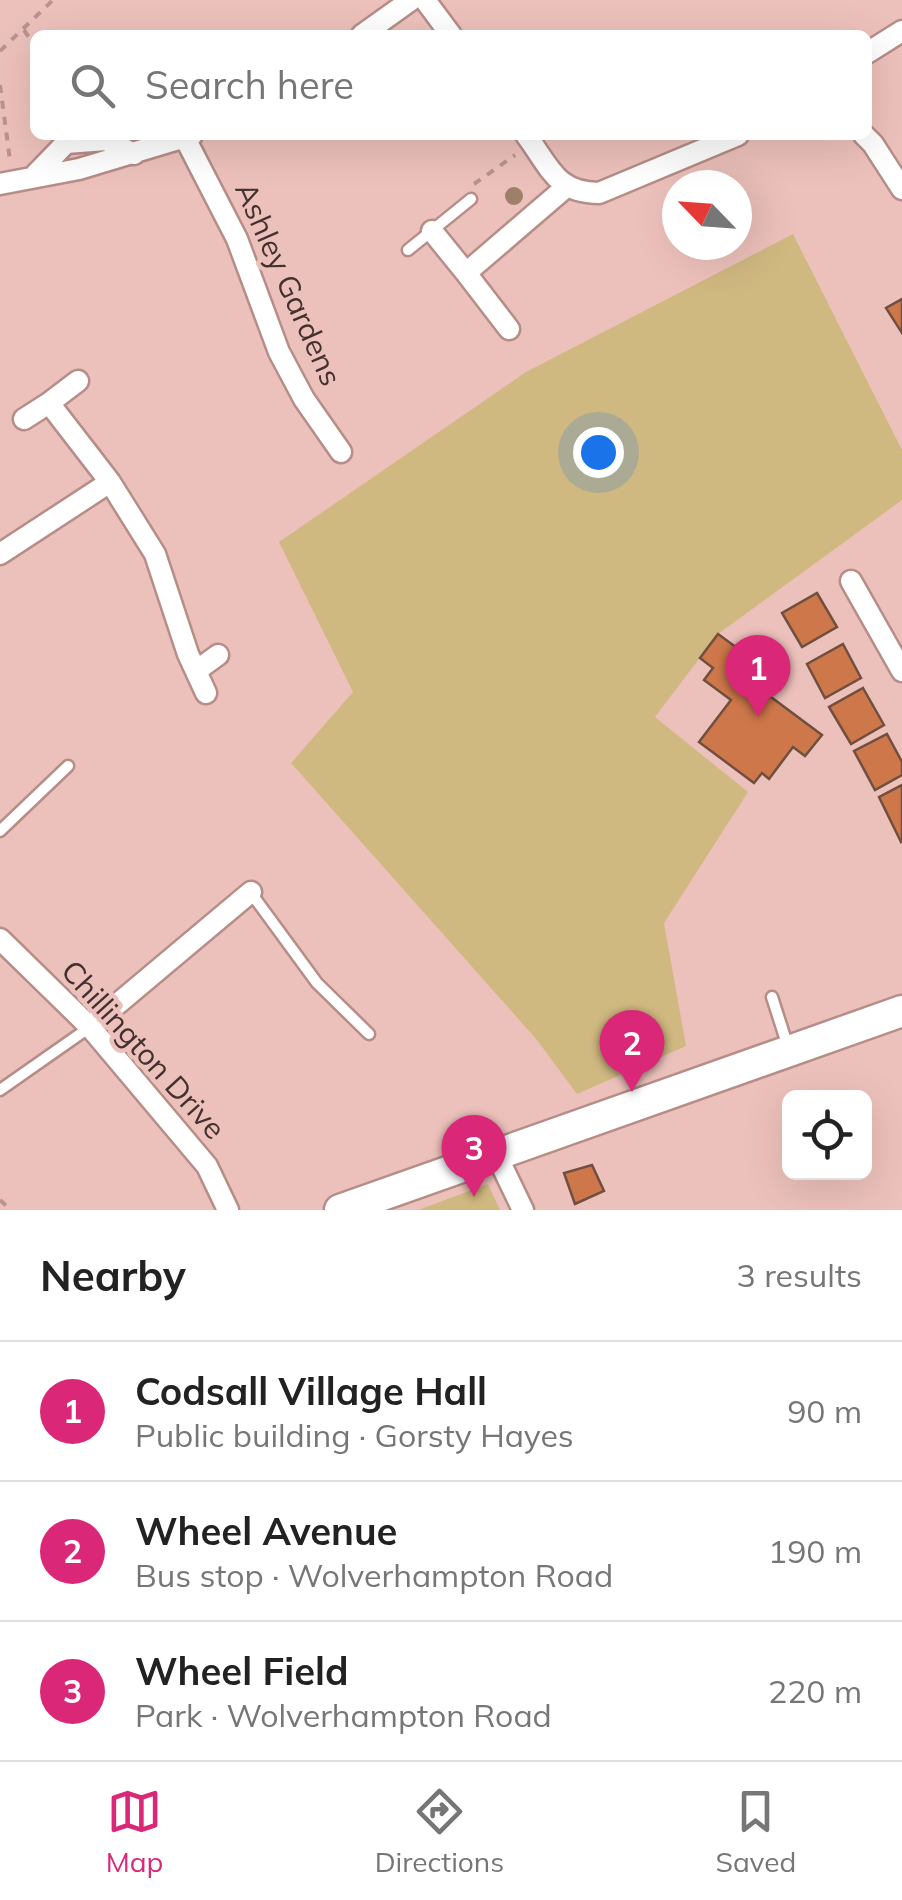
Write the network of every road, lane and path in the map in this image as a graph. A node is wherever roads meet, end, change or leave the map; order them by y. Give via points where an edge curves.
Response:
1 (54, 0) edge
2 (412, 0) edge
3 (425, 0) edge
4 (24, 30) junction
5 (369, 30) edge
6 (448, 30) edge
7 (902, 31) edge
8 (30, 39) edge
9 (872, 50) edge
10 (0, 51) edge
11 (0, 85) edge
12 (176, 140) edge
13 (190, 140) edge
14 (726, 140) edge
15 (870, 140) edge
16 (524, 142) edge
17 (10, 164) dead end
18 (0, 184) edge
19 (474, 184) dead end
20 (565, 188) junction
21 (902, 189) edge
22 (471, 200) dead end
23 (432, 232) junction
24 (408, 250) dead end
25 (466, 273) junction
26 (509, 329) dead end
27 (78, 381) dead end
28 (49, 403) junction
29 (24, 418) dead end
30 (341, 452) dead end
31 (110, 482) junction
32 (0, 554) edge
33 (851, 581) dead end
34 (218, 656) dead end
35 (902, 671) edge
36 (196, 672) junction
37 (206, 693) dead end
38 (68, 766) dead end
39 (0, 831) edge
40 (251, 892) joint
41 (0, 938) edge
42 (772, 997) dead end
43 (902, 1011) edge
44 (90, 1028) junction
45 (369, 1034) dead end
46 (790, 1051) junction
47 (0, 1090) edge
48 (497, 1156) junction
49 (0, 1200) edge
50 (11, 1210) edge
51 (228, 1210) edge
52 (340, 1210) edge
53 (523, 1210) edge

1 - 4 path
2 - 5 street
3 - 6 street
4 - 8 path
4 - 10 path
7 - 9 street
11 - 17 path
12 - 18 street
13 - 30 street, Ashley Gardens via 237,239 278,352
14 - 20 street via 599,193
15 - 21 street
16 - 19 path
16 - 20 street
20 - 25 street
22 - 23 lane
23 - 24 lane
23 - 25 street
25 - 26 street
27 - 28 street
28 - 29 street
28 - 31 street
31 - 32 street
31 - 36 street via 155,554
33 - 35 street
34 - 36 street
36 - 37 street
38 - 39 lane
40 - 44 street
40 - 45 lane via 316,982
41 - 44 street, Chillington Drive
42 - 46 lane
43 - 46 street
44 - 47 lane
44 - 51 street, Chillington Drive via 207,1166
46 - 48 street
48 - 52 street
48 - 53 street
49 - 50 path

